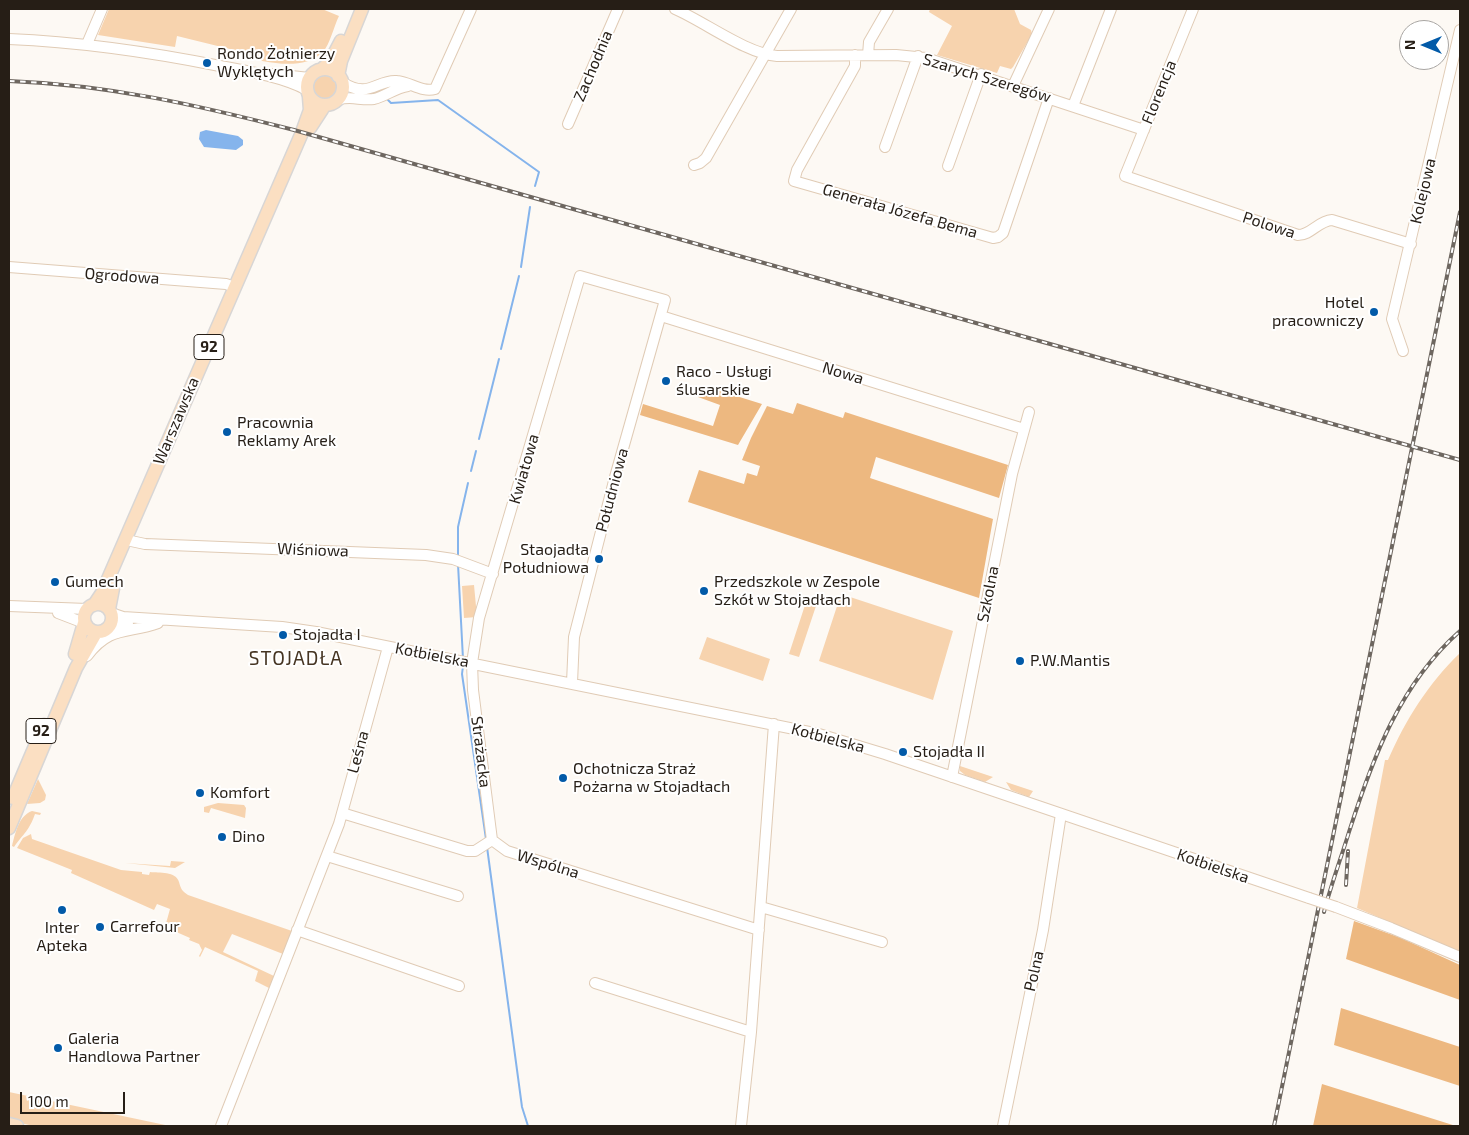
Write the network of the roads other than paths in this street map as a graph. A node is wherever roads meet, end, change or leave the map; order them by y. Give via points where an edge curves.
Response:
1 (102, 9) edge
2 (355, 9) edge
3 (362, 9) edge
4 (471, 9) edge
5 (618, 9) edge
6 (675, 9) edge
7 (790, 9) edge
8 (888, 9) edge
9 (1049, 9) edge
10 (1111, 9) edge
11 (1193, 9) edge
12 (1460, 30) edge
13 (9, 39) edge
14 (87, 44) junction
15 (764, 54) junction
16 (855, 55) junction
17 (868, 55) junction
18 (918, 56) junction
19 (322, 70) junction
20 (981, 74) junction
21 (340, 79) junction
22 (411, 86) junction
23 (1012, 86) junction
24 (309, 89) junction
25 (1049, 98) junction
26 (338, 100) junction
27 (325, 105) junction
28 (1073, 106) junction
29 (568, 124) dead end
30 (1144, 130) junction
31 (885, 147) dead end
32 (694, 165) dead end
33 (948, 166) dead end
34 (1125, 176) joint
35 (1411, 244) junction
36 (9, 267) edge
37 (235, 287) junction
38 (665, 300) joint
39 (661, 316) junction
40 (1403, 351) dead end
41 (1029, 412) dead end
42 (1024, 429) junction
43 (131, 541) junction
44 (493, 574) junction
45 (9, 606) edge
46 (91, 607) junction
47 (40, 608) junction
48 (110, 611) junction
49 (171, 621) junction
50 (84, 623) junction
51 (158, 623) junction
52 (109, 627) junction
53 (96, 632) junction
54 (388, 647) junction
55 (466, 662) junction
56 (572, 683) junction
57 (64, 699) junction
58 (774, 724) junction
59 (952, 777) junction
60 (9, 810) edge
61 (342, 813) junction
62 (1061, 814) junction
63 (9, 828) edge
64 (489, 842) junction
65 (327, 856) junction
66 (458, 896) dead end
67 (760, 907) junction
68 (297, 930) junction
69 (759, 930) junction
70 (882, 942) dead end
71 (1460, 957) edge
72 (595, 983) dead end
73 (459, 986) dead end
74 (751, 1032) junction
75 (9, 1124) edge
76 (17, 1126) edge
77 (221, 1126) edge
78 (741, 1126) edge
79 (1003, 1126) edge

1 - 14 street
2 - 19 main road via 333,57
3 - 21 main road via 341,61
4 - 22 street via 438,88 431,90
5 - 29 street, Zachodnia
6 - 15 street
7 - 15 street
8 - 17 street via 869,42
9 - 23 street
10 - 28 street
11 - 30 street, Florencja
12 - 35 street, Kolejowa
13 - 14 street
14 - 24 street via 258,74
15 - 16 street, Szarych Szeregów
15 - 32 street via 706,158
16 - 17 street, Szarych Szeregów
16 - 25 street, Generała Józefa Bema via 855,66 797,170 794,181 993,238 1003,233
17 - 18 street, Szarych Szeregów
18 - 20 street, Szarych Szeregów
18 - 31 street
19 - 21 main road via 333,71
19 - 24 main road
20 - 23 street, Szarych Szeregów
20 - 33 street
21 - 22 street via 351,87 368,90 397,81
21 - 26 main road via 343,90
22 - 26 street via 398,87 375,98
23 - 25 street, Szarych Szeregów
24 - 27 main road via 317,104
24 - 37 main road, Warszawska / 92 via 310,110 305,125
25 - 28 street, Szarych Szeregów
26 - 27 main road
27 - 43 main road, Warszawska / 92 via 310,129
28 - 30 street, Szarych Szeregów
30 - 34 street, Florencja
34 - 35 street, Polowa via 1298,235 1304,235 1321,222 1332,220
35 - 40 street, Kolejowa via 1392,319
36 - 37 street, Ogrodowa
37 - 46 main road, Warszawska / 92 via 102,593
38 - 39 street, Południowa
38 - 44 street, Kwiatowa via 580,276
39 - 42 street, Nowa
39 - 56 street, Południowa via 574,637
41 - 42 street, Szkolna
42 - 59 street, Szkolna via 1012,474
43 - 44 street, Wiśniowa via 382,552 457,560
43 - 48 main road, Warszawska / 92 via 115,579
44 - 55 street, Kwiatowa
45 - 47 street
46 - 47 street
46 - 48 main road via 100,604
46 - 50 main road, 92
47 - 50 street
48 - 49 street, Kołbielska via 123,617
48 - 52 main road, 92 via 112,620
49 - 51 street, Kołbielska
49 - 54 street, Kołbielska via 290,628
50 - 53 main road
50 - 60 main road, 92 via 78,645
51 - 52 street, Kołbielska
51 - 57 street via 123,630 102,640 84,661
52 - 53 main road via 103,632
53 - 57 main road, 92 via 76,668
54 - 55 street, Kołbielska
54 - 61 street, Leśna
55 - 56 street, Kołbielska
55 - 64 street, Strażacka via 473,690
56 - 58 street, Kołbielska
57 - 63 main road, 92
58 - 59 street, Kołbielska via 861,746
58 - 67 street
59 - 62 street, Kołbielska
61 - 64 street via 467,852
61 - 65 street, Leśna
62 - 71 street, Kołbielska, bridge via 1336,907
62 - 79 street, Polna via 1043,930
64 - 69 street, Wspólna via 507,851
65 - 66 street
65 - 68 street, Leśna
67 - 69 street
67 - 70 street
68 - 73 street
68 - 77 street, Leśna
69 - 74 street
72 - 74 street
74 - 78 street
75 - 76 main road

